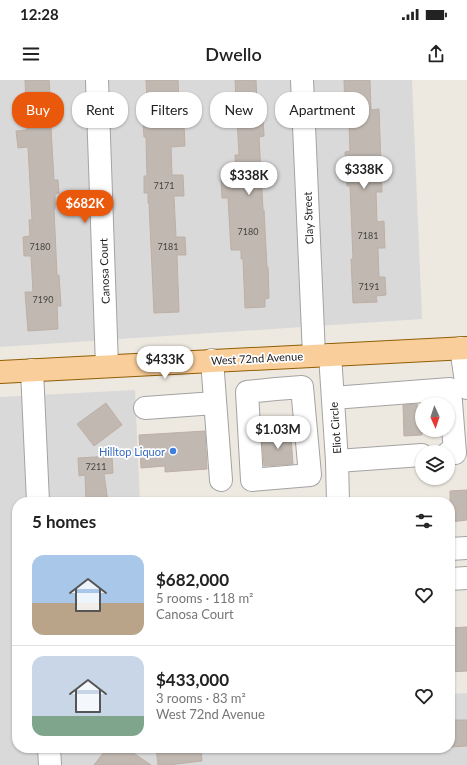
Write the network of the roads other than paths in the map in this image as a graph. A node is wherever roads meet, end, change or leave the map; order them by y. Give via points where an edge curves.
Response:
1 (97, 80) edge
2 (302, 80) edge
3 (464, 348) edge
4 (322, 355) junction
5 (274, 357) junction
6 (212, 360) junction
7 (107, 366) junction
8 (32, 370) junction
9 (0, 372) edge
10 (467, 388) edge
11 (276, 389) junction
12 (332, 398) junction
13 (215, 403) junction
14 (145, 408) dead end
15 (454, 445) edge
16 (415, 455) edge
17 (337, 461) junction
18 (220, 480) dead end
19 (38, 497) edge
20 (338, 497) edge
21 (467, 548) edge
22 (455, 549) edge
23 (467, 578) edge
24 (455, 579) edge
25 (49, 753) edge
26 (50, 765) edge

1 - 7 street, Canosa Court
2 - 4 street, Clay Street
3 - 4 main road, West 72nd Avenue
3 - 10 street
4 - 5 main road, West 72nd Avenue
4 - 12 street, Eliot Circle
5 - 6 main road, West 72nd Avenue
5 - 11 street
6 - 7 main road, West 72nd Avenue
6 - 13 street
7 - 8 main road, West 72nd Avenue
8 - 9 main road, West 72nd Avenue
8 - 19 street
11 - 11 street via 247,392 252,480 310,475 302,387
12 - 15 street via 450,389
12 - 17 street, Eliot Circle
13 - 14 street
13 - 18 street
16 - 17 street
17 - 20 street, Eliot Circle
21 - 22 street
23 - 24 street
25 - 26 street

